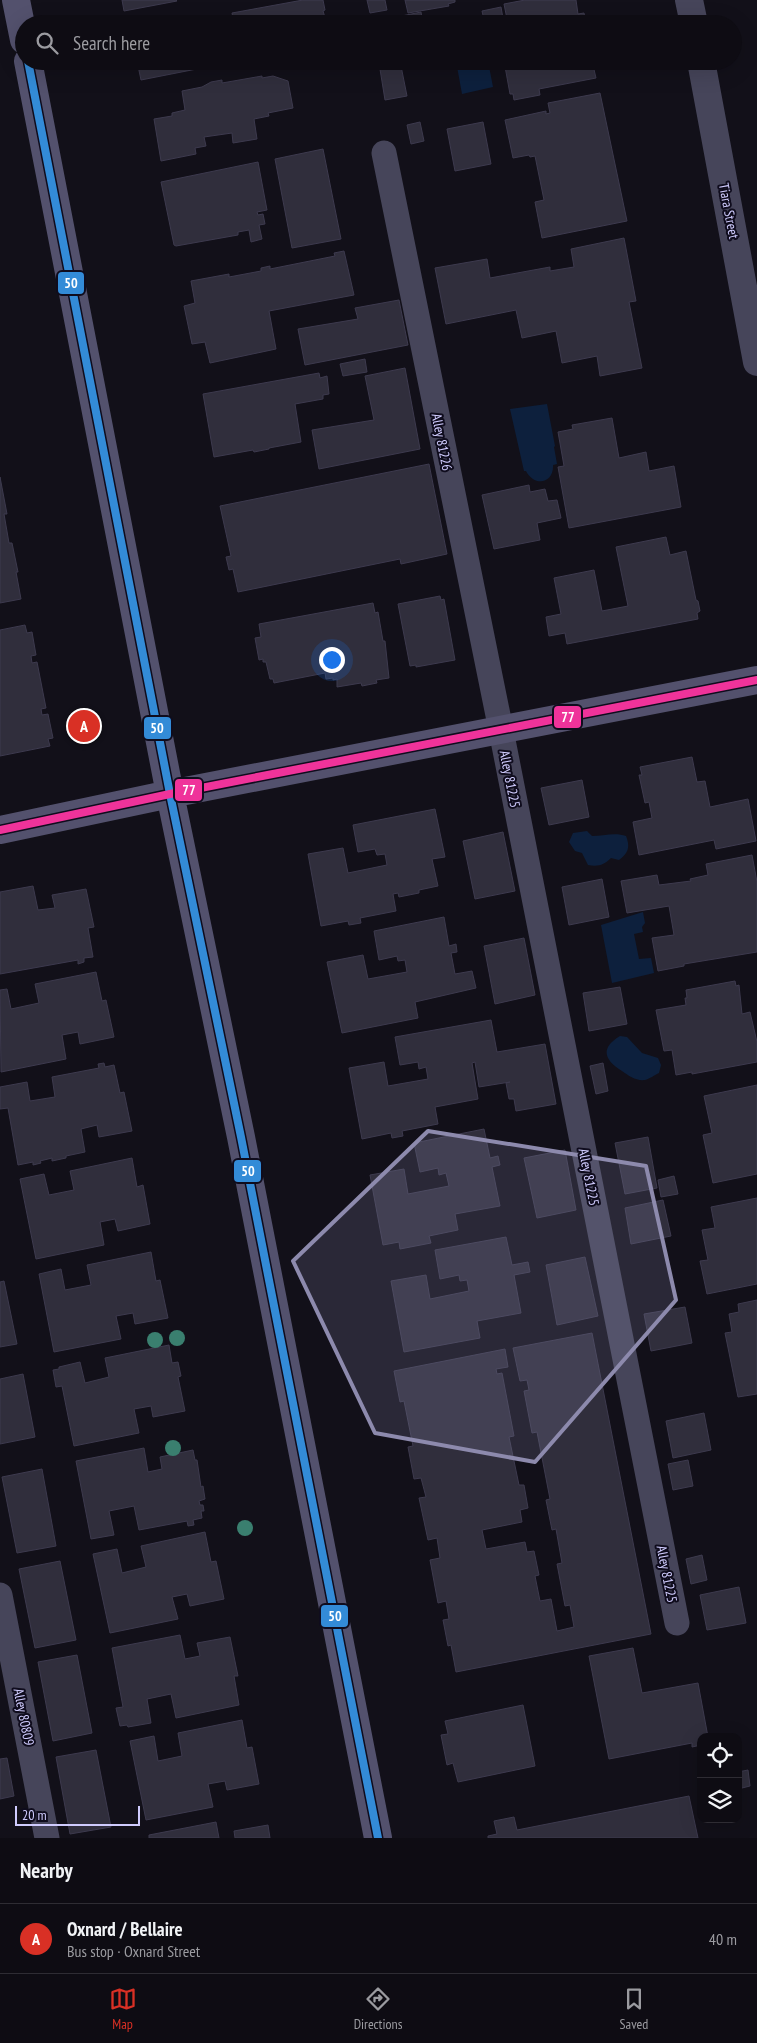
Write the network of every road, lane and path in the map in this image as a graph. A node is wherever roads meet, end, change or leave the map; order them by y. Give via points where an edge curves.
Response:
1 (16, 0) edge
2 (689, 0) edge
3 (19, 15) edge
4 (692, 15) edge
5 (30, 70) edge
6 (703, 70) edge
7 (384, 153) dead end
8 (757, 362) edge
9 (757, 680) edge
10 (500, 730) junction
11 (170, 794) junction
12 (0, 830) edge
13 (0, 1595) edge
14 (677, 1623) dead end
15 (48, 1838) edge
16 (378, 1838) edge

1 - 3 main road
2 - 4 street
5 - 11 main road
6 - 8 street, Tiara Street
7 - 10 lane, Alley 81226
9 - 10 main road
10 - 11 main road
10 - 14 lane, Alley 81225
11 - 12 main road
11 - 16 main road via 241,1137
13 - 15 lane, Alley 80809

